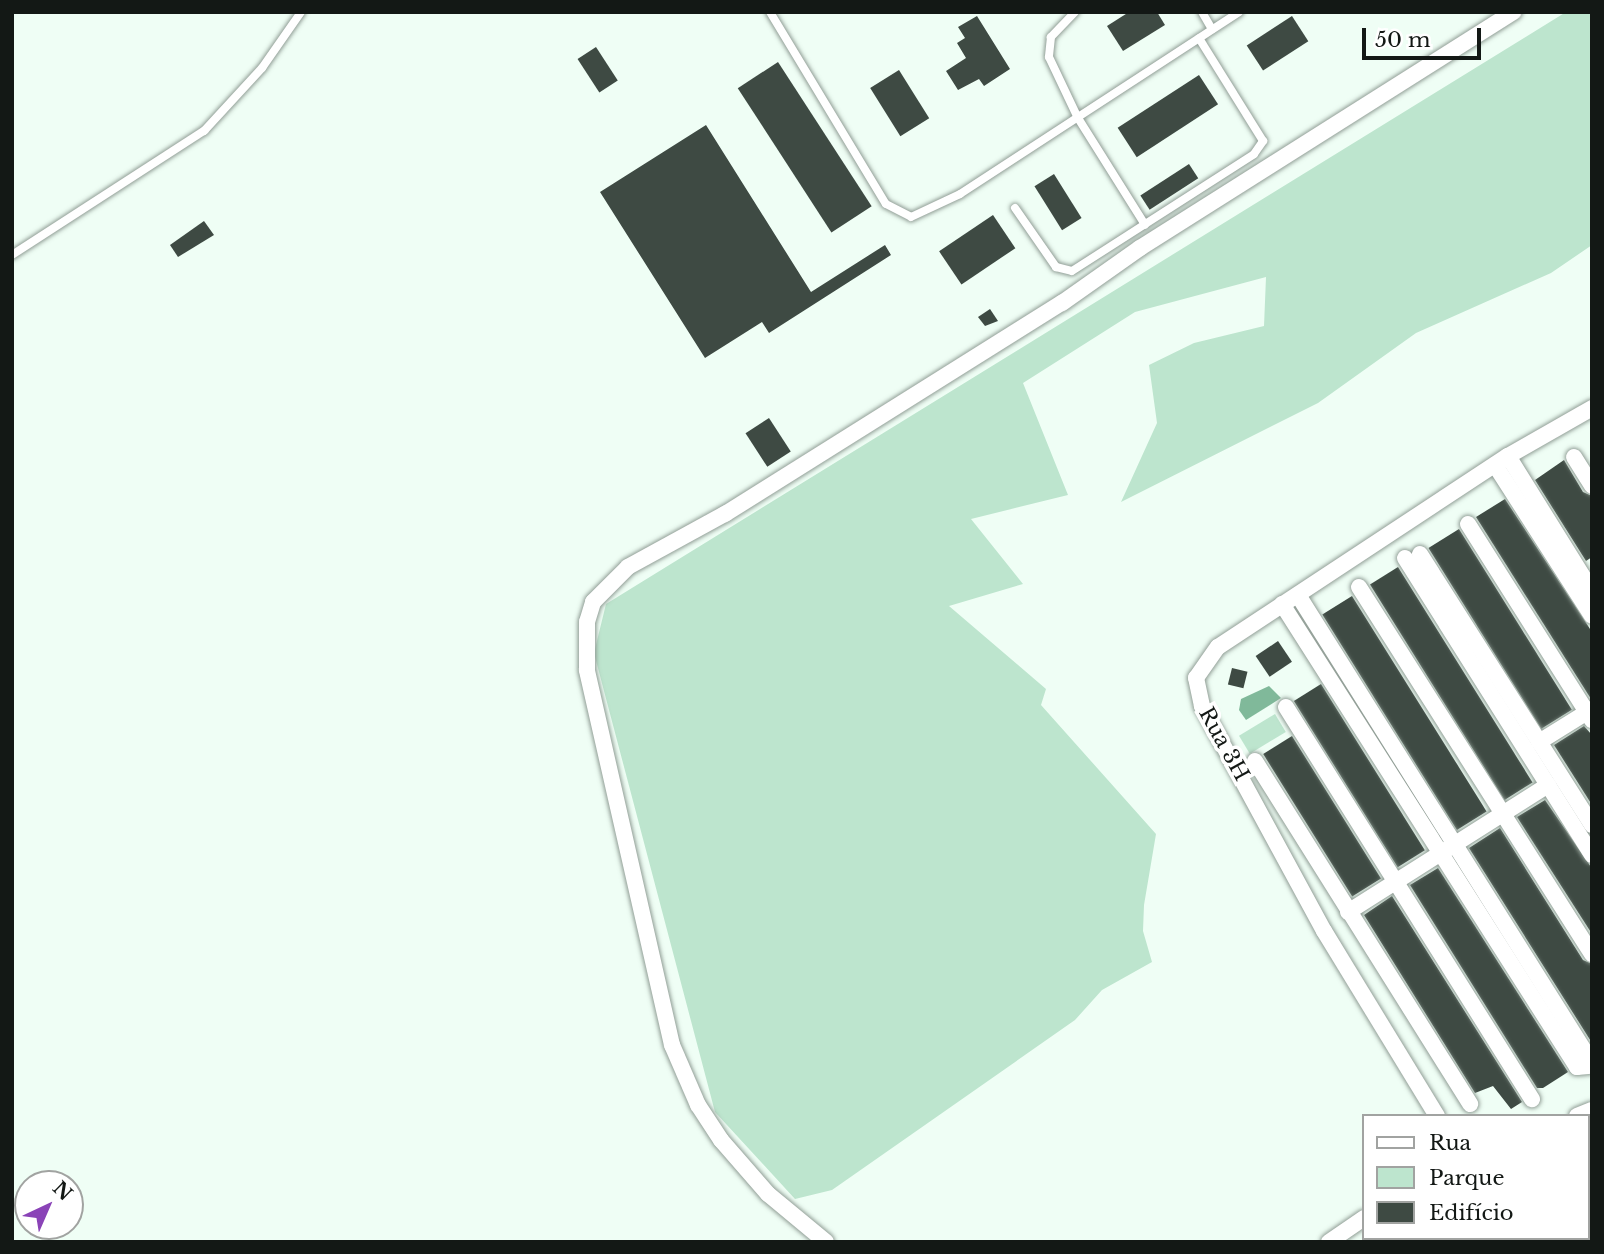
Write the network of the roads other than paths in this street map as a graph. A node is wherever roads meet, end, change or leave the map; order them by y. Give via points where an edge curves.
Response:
1 (301, 12) edge
2 (770, 12) edge
3 (1075, 12) edge
4 (1202, 12) edge
5 (1239, 12) edge
6 (1514, 12) edge
7 (1212, 29) junction
8 (1199, 38) junction
9 (1078, 118) junction
10 (1015, 208) dead end
11 (1145, 225) junction
12 (12, 255) edge
13 (1592, 408) edge
14 (1574, 457) dead end
15 (1501, 460) junction
16 (1592, 486) edge
17 (1468, 524) dead end
18 (1359, 587) dead end
19 (1592, 591) edge
20 (1298, 596) junction
21 (1282, 604) junction
22 (1592, 616) edge
23 (1286, 707) dead end
24 (1590, 714) edge
25 (1539, 742) junction
26 (1255, 761) dead end
27 (1548, 785) junction
28 (1502, 814) junction
29 (1592, 825) edge
30 (1449, 848) junction
31 (1592, 855) edge
32 (1394, 883) junction
33 (1348, 912) junction
34 (1592, 954) edge
35 (1532, 1099) dead end
36 (1470, 1104) dead end
37 (1436, 1114) edge
38 (1362, 1219) edge
39 (826, 1242) edge
40 (1329, 1242) edge

1 - 12 lane via 262,68 204,131
2 - 9 lane via 871,182 900,215 911,217 940,207
3 - 9 lane via 1051,37 1049,57
4 - 7 lane
5 - 7 lane
6 - 39 street via 1140,248 1062,303 725,514 628,567 593,601 587,622 587,670 672,1045 698,1105 721,1140 768,1194
7 - 8 lane
8 - 9 lane
8 - 11 lane via 1263,141 1254,154
9 - 11 lane
10 - 11 lane via 1056,267 1065,271
13 - 15 street, Rua 3H
14 - 16 street
15 - 19 street
15 - 20 street, Rua 3H
15 - 22 street
17 - 24 street
18 - 28 street
20 - 21 street, Rua 3H
20 - 30 street
21 - 30 street
21 - 37 street, Rua 3H via 1207,657 1196,678 1197,692 1324,931
23 - 32 street
24 - 25 street
25 - 27 street via 1413,556
25 - 29 street
26 - 33 street
27 - 28 street
27 - 31 street
28 - 30 street
28 - 34 street
30 - 30 street via 1577,1067 1588,1066 1589,1058
30 - 32 street
32 - 33 street
32 - 35 street
33 - 36 street
38 - 40 street

